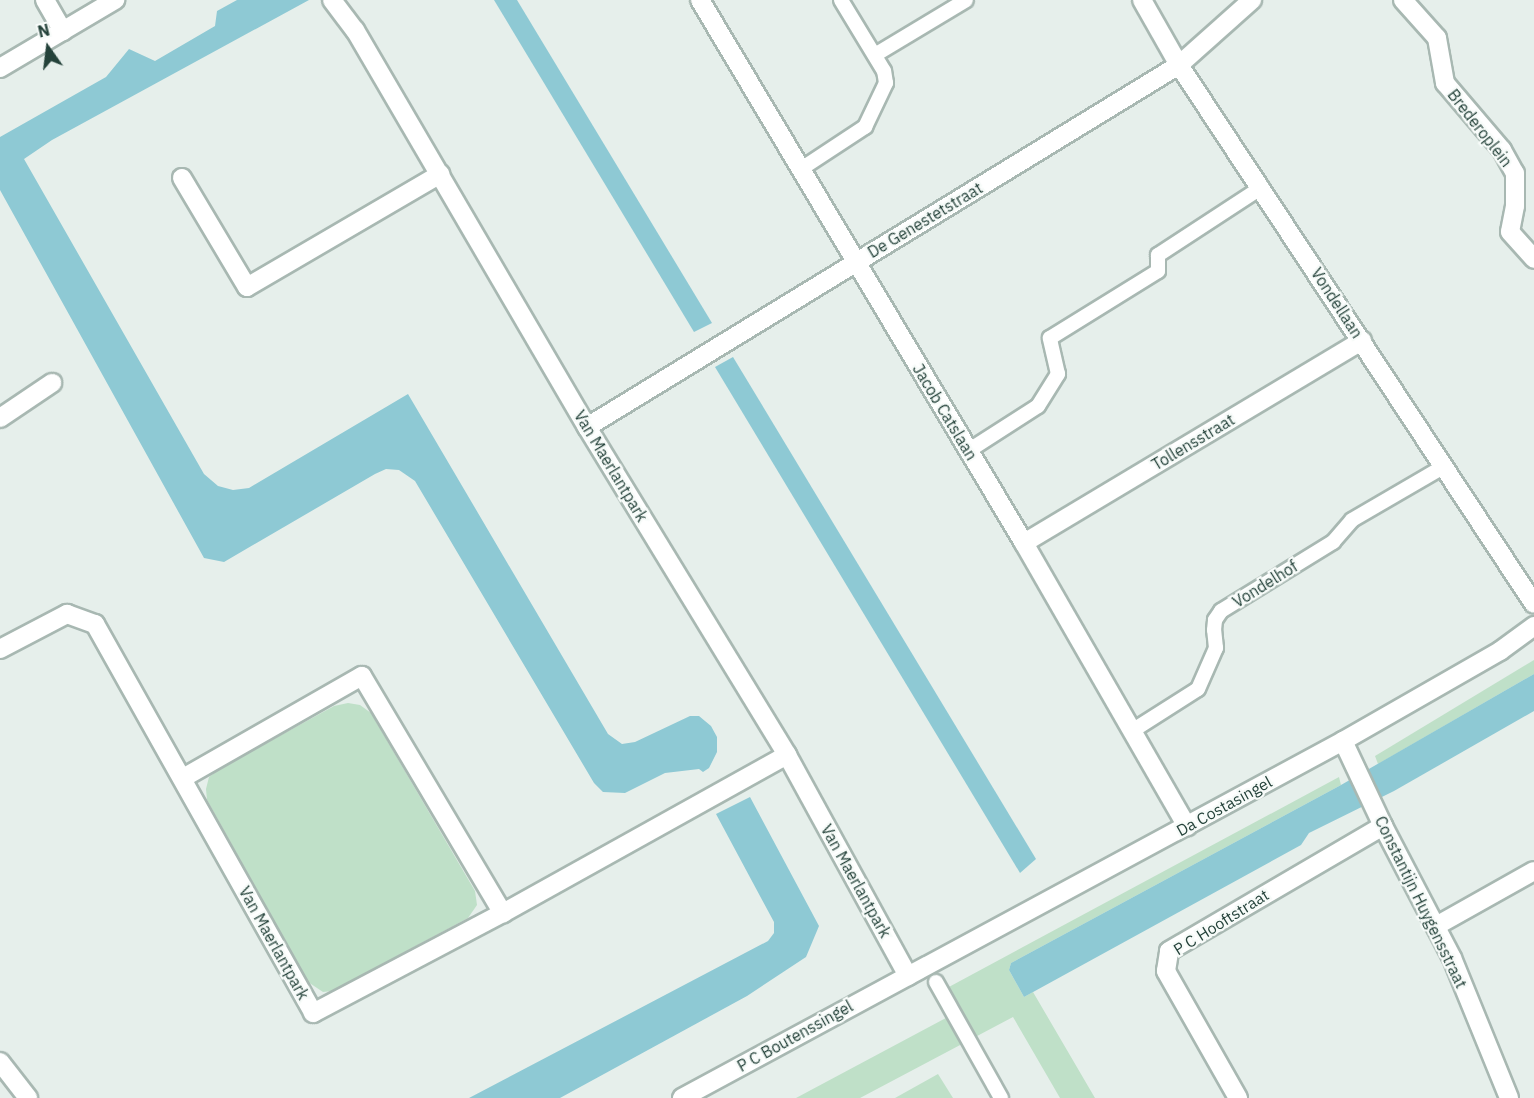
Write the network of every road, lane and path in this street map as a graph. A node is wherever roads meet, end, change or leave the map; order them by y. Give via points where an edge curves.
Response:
1 (45, 0) edge
2 (115, 0) edge
3 (332, 0) edge
4 (700, 0) edge
5 (841, 0) edge
6 (966, 0) edge
7 (1142, 0) edge
8 (1252, 0) edge
9 (1403, 0) edge
10 (63, 31) junction
11 (875, 56) junction
12 (1179, 65) junction
13 (0, 68) edge
14 (801, 169) junction
15 (440, 174) junction
16 (182, 178) dead end
17 (1262, 187) junction
18 (1534, 259) edge
19 (857, 262) junction
20 (1362, 341) junction
21 (52, 383) dead end
22 (0, 418) edge
23 (587, 427) junction
24 (968, 451) junction
25 (1443, 467) junction
26 (1024, 543) junction
27 (1534, 604) edge
28 (1534, 626) edge
29 (0, 649) edge
30 (1131, 731) junction
31 (1343, 741) junction
32 (787, 755) junction
33 (183, 778) junction
34 (1383, 826) junction
35 (1187, 827) junction
36 (1534, 871) edge
37 (503, 913) junction
38 (1436, 927) junction
39 (908, 976) junction
40 (936, 982) dead end
41 (0, 1062) edge
42 (28, 1098) edge
43 (682, 1098) edge
44 (1000, 1098) edge
45 (1238, 1098) edge
46 (1509, 1098) edge

1 - 10 street
2 - 10 street
3 - 15 street, Van Maerlantpark via 355,30
4 - 14 street, Jacob Catslaan
5 - 11 lane
6 - 11 lane
7 - 12 street, Vondellaan
8 - 12 street, De Genestetstraat
9 - 18 street, Brederoplein via 1437,38 1445,83 1502,150 1515,173 1510,232
10 - 13 street
11 - 14 lane via 886,83 865,127
12 - 17 street, Vondellaan
12 - 19 street, De Genestetstraat
14 - 19 street, Jacob Catslaan
15 - 16 street via 247,287
15 - 23 street, Van Maerlantpark
17 - 20 street, Vondellaan
17 - 24 lane via 1158,255 1158,271 1050,338 1058,374 1038,406
19 - 23 street, De Genestetstraat
19 - 24 street, Jacob Catslaan
20 - 25 street, Vondellaan
20 - 26 street, Tollensstraat
21 - 22 street
23 - 32 street, Van Maerlantpark
24 - 26 street, Jacob Catslaan
25 - 27 street, Vondellaan
25 - 30 lane, Vondelhof via 1352,520 1333,542 1221,611 1215,620 1216,648 1198,689
26 - 30 street, Jacob Catslaan
28 - 31 street, Da Costasingel via 1500,651
29 - 33 street, Van Maerlantpark via 67,614 95,624
30 - 35 street, Jacob Catslaan
31 - 34 street, Constantijn Huygensstraat
31 - 35 street, Da Costasingel
32 - 37 street, Van Maerlantpark
32 - 39 street, Van Maerlantpark
33 - 37 street via 363,676
33 - 37 street, Van Maerlantpark via 313,1013
34 - 38 street, Constantijn Huygensstraat
34 - 45 street, P C Hooftstraat via 1169,951 1166,971
35 - 39 street, Da Costasingel
36 - 38 street
38 - 46 street, Constantijn Huygensstraat
39 - 43 street, P C Boutenssingel
40 - 44 lane
41 - 42 street

